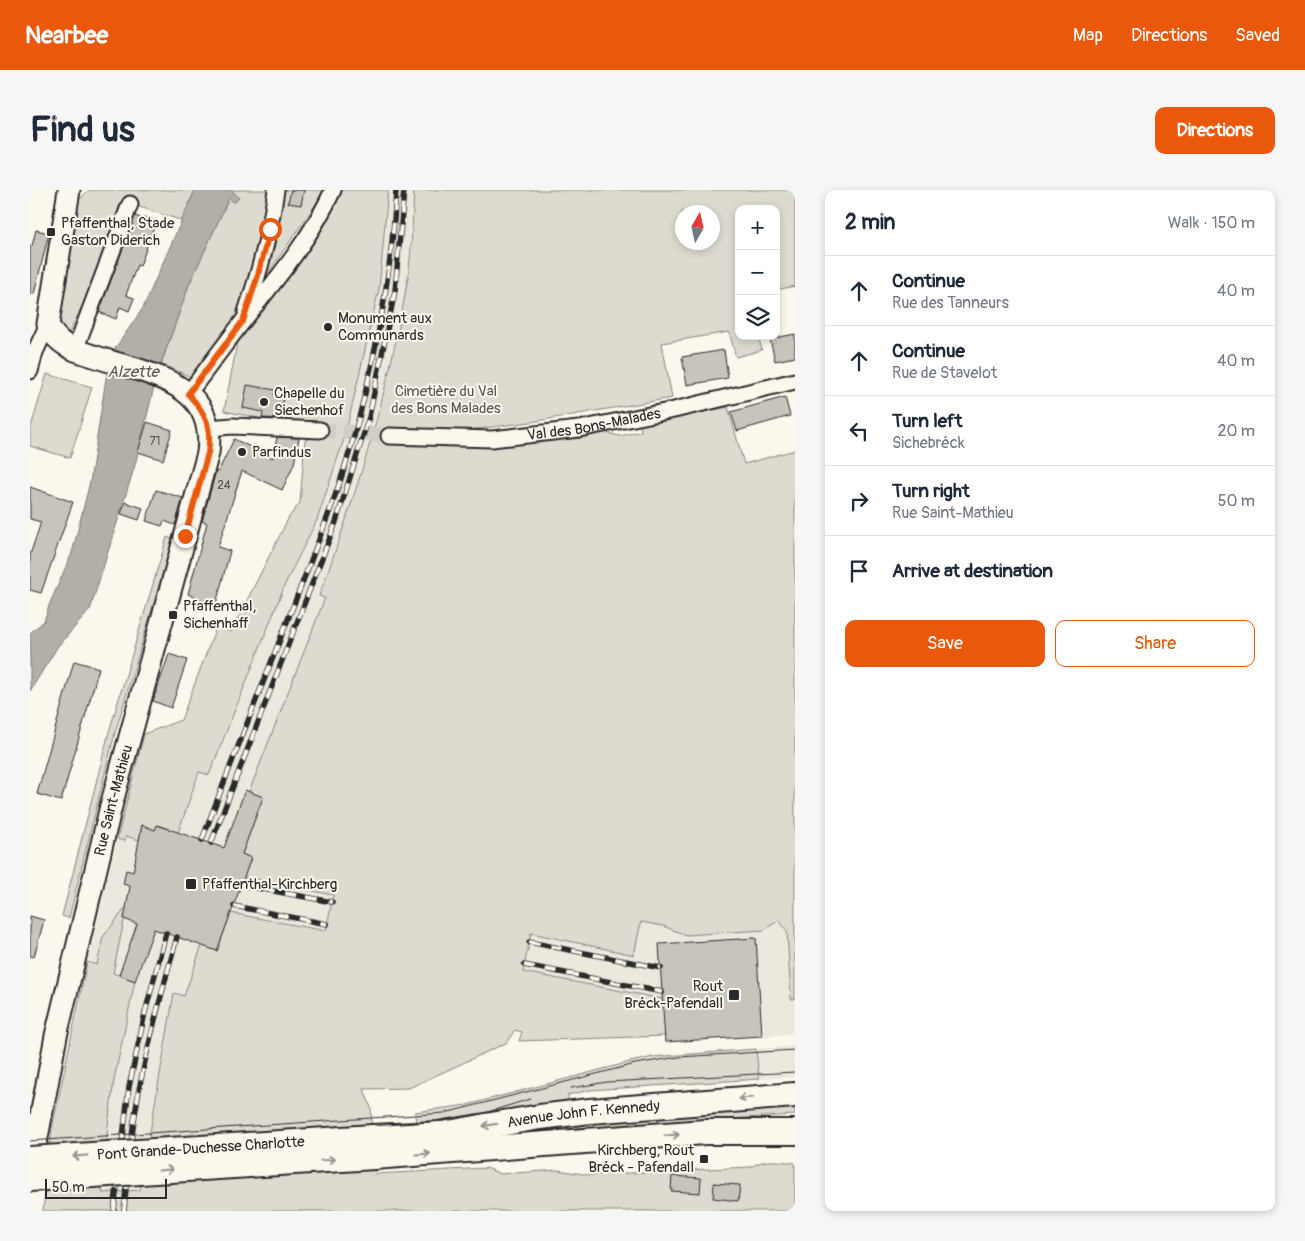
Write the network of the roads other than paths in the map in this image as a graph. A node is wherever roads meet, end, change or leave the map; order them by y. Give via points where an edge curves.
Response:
1 (69, 190) edge
2 (276, 190) edge
3 (333, 190) edge
4 (130, 204) dead end
5 (243, 321) junction
6 (48, 324) junction
7 (75, 350) junction
8 (30, 370) edge
9 (795, 381) edge
10 (188, 394) junction
11 (209, 428) junction
12 (320, 430) tunnel mouth
13 (389, 436) tunnel mouth
14 (795, 1095) edge
15 (795, 1132) edge
16 (373, 1147) junction
17 (30, 1160) edge
18 (30, 1178) edge

1 - 6 main road
2 - 5 street via 270,229
3 - 5 street via 277,280
4 - 7 street
5 - 10 street
6 - 7 main road via 52,334
6 - 8 street
7 - 10 main road via 157,376
9 - 13 street, Val des Bons-Malades via 580,429 492,439
10 - 11 main road via 201,410
11 - 12 street
11 - 18 main road, Rue Saint-Mathieu via 208,453 112,806 56,1036
14 -> 16 main road, Avenue John F. Kennedy via 540,1117
16 -> 15 main road, Avenue John F. Kennedy via 705,1132
16 -> 17 main road, Pont Grande-Duchesse Charlotte, bridge
18 -> 16 main road, Pont Grande-Duchesse Charlotte, bridge

